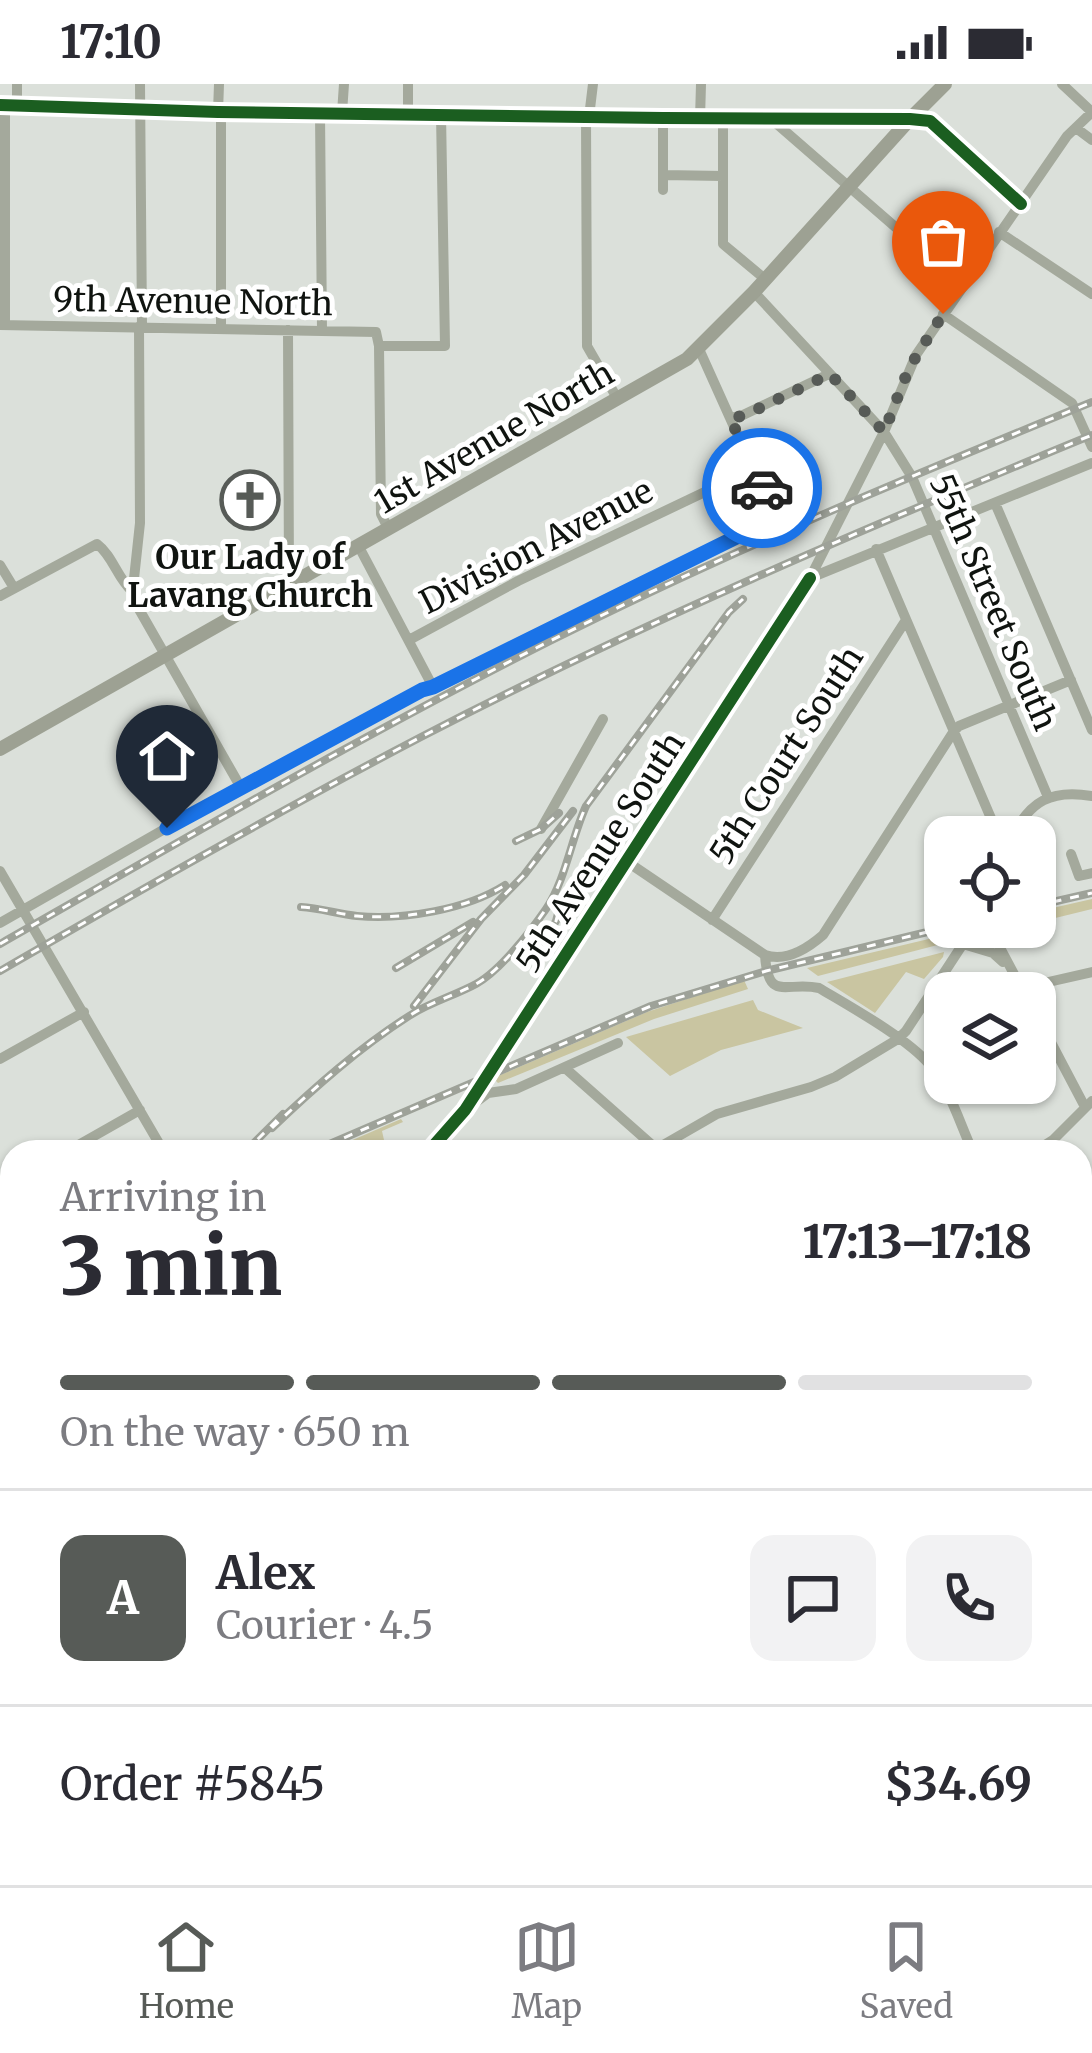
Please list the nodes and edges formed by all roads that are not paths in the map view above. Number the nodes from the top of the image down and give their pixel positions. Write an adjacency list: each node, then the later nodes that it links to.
1 (17, 84): 10 (street)
2 (140, 84): 11 (street)
3 (219, 84): 12 (street)
4 (344, 84): 15 (street)
5 (408, 84): 16 (street)
6 (593, 84): 18 (street)
7 (701, 84): 22 (street)
8 (945, 84): 23 (main road, 1st Avenue North)
9 (1062, 84): 13 (street)
10 (7, 105): 11 (street); 31 (street)
11 (140, 110): 12 (street); 39 (street)
12 (219, 112): 14 (street); 40 (street)
13 (1092, 112): 24 (street, 5th Avenue South)
14 (320, 113): 15 (street); 42 (street)
15 (342, 113): 16 (street)
16 (408, 114): 17 (street)
17 (441, 114): 18 (street); 43 (street, 9th Avenue North)
18 (587, 117): 21 (street); 46 (street)
19 (723, 117): 20 (street); 22 (street); 27 (street)
20 (770, 117): 23 (street); 28 (street)
21 (663, 118): 22 (street); 26 (street)
22 (700, 119)
23 (910, 119): 28 (main road, 1st Avenue North); 30 (street)
24 (1076, 128): 25 (street); 30 (street, 5th Avenue South)
25 (1092, 140)
26 (663, 175): 27 (street); 29 (street)
27 (723, 176): 33 (street)
28 (848, 186): 33 (main road, 1st Avenue North); 34 (street)
29 (663, 190)
30 (1021, 204): 32 (street, 5th Avenue South)
31 (3, 214): 38 (street)
32 (999, 232): 34 (street, 5th Avenue South); 36 (street)
33 (765, 279): 35 (main road, 1st Avenue North)
34 (962, 285): 37 (street, 5th Avenue South)
35 (754, 292): 44 (main road, 1st Avenue North); 45 (street, 55th Street South)
36 (1092, 294)
37 (943, 314): 48 (street, 5th Avenue South); 49 (street)
38 (3, 325): 39 (street, 9th Avenue North)
39 (141, 327): 40 (street, 9th Avenue North); 63 (street)
40 (221, 328): 41 (street, 9th Avenue North)
41 (288, 330): 42 (street, 9th Avenue North); 61 (street)
42 (322, 330): 43 (street, 9th Avenue North)
43 (379, 346): 55 (street)
44 (699, 349): 46 (main road, 1st Avenue North); 47 (street)
45 (830, 374): 47 (street); 48 (street, 55th Street South)
46 (617, 398): 55 (main road, 1st Avenue North)
47 (730, 418): 51 (street)
48 (884, 432): 56 (street, 55th Street South); 60 (street, 5th Avenue South)
49 (1090, 442)
50 (1092, 463): 52 (street)
51 (753, 469): 54 (street); 66 (street, Division Avenue)
52 (995, 503): 56 (street); 68 (street)
53 (801, 506): 54 (street)
54 (775, 518): 69 (street)
55 (388, 528): 57 (main road, 1st Avenue North)
56 (934, 528): 58 (street); 70 (street, 55th Street South)
57 (358, 545): 61 (main road, 1st Avenue North); 66 (street)
58 (876, 549): 60 (street); 65 (street)
59 (0, 565): 62 (street)
60 (810, 578): 82 (street, 5th Avenue South)
61 (289, 584): 67 (main road, 1st Avenue North)
62 (14, 588): 63 (street); 64 (street)
63 (132, 591): 67 (street)
64 (0, 596)
65 (906, 620): 73 (street); 86 (street, 5th Court South)
66 (409, 640): 69 (street)
67 (166, 653): 74 (main road, 1st Avenue North); 75 (street)
68 (1071, 680): 70 (street); 72 (street)
69 (433, 687): 75 (street)
70 (1009, 706): 73 (street); 77 (street, 55th Street South)
71 (603, 719): 80 (street)
72 (1092, 730)
73 (954, 731): 78 (street); 91 (street)
74 (0, 748)
75 (240, 786): 85 (street)
76 (1092, 796): 77 (street)
77 (1048, 797): 79 (street)
78 (990, 816)
79 (1023, 816)
80 (541, 829)
81 (1071, 854): 84 (street)
82 (626, 861): 86 (street); 104 (street, 5th Avenue South)
83 (0, 872): 85 (street)
84 (1092, 873)
85 (22, 911): 87 (street); 96 (street)
86 (712, 920): 91 (street)
87 (0, 923)
88 (960, 948): 97 (street)
89 (976, 948): 92 (street)
90 (1000, 948): 92 (street)
91 (765, 955): 97 (street)
92 (1011, 968): 93 (street)
93 (1013, 972)
94 (1092, 972): 95 (street)
95 (1056, 982)
96 (84, 1012): 100 (street); 103 (street)
97 (898, 1039): 109 (street); 110 (street)
98 (618, 1043): 101 (street)
99 (1056, 1048): 102 (street)
100 (0, 1059)
101 (565, 1068): 104 (street); 108 (street)
102 (1089, 1104): 111 (street)
103 (140, 1110): 105 (street); 106 (street)
104 (465, 1110): 107 (street, 5th Avenue South)
105 (87, 1140)
106 (157, 1140)
107 (439, 1140)
108 (644, 1140)
109 (674, 1140)
110 (968, 1140)
111 (1053, 1140)

